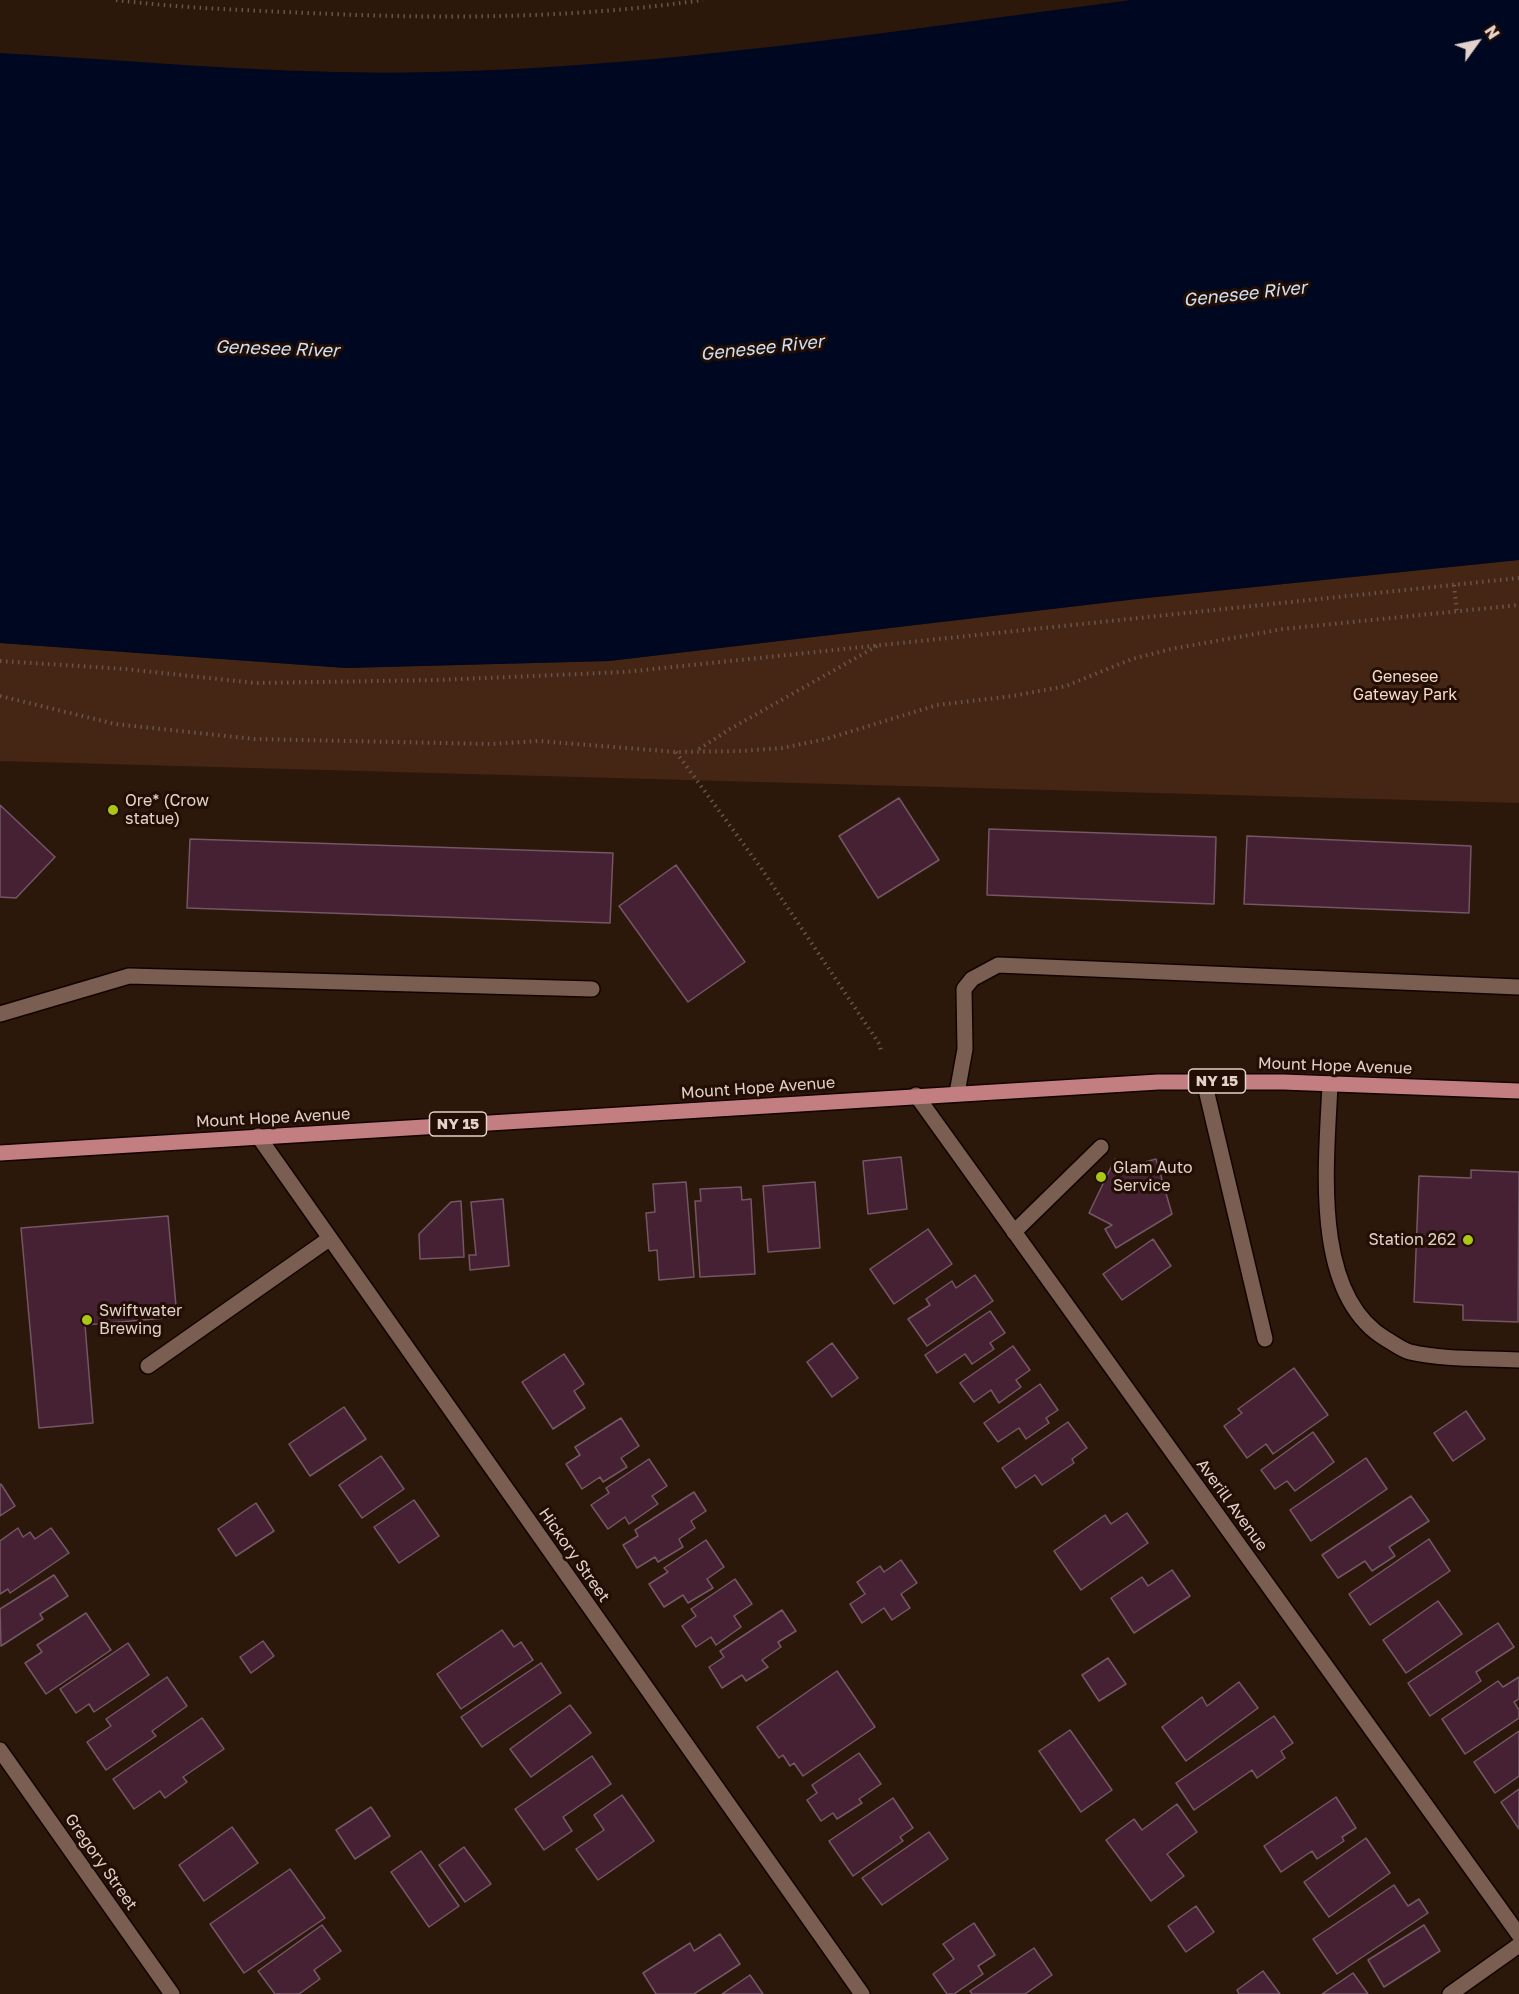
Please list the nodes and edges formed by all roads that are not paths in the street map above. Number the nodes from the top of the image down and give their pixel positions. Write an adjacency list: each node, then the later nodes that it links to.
1 (1519, 987): 7 (street)
2 (592, 989): 3 (street)
3 (0, 1014)
4 (1204, 1081): 5 (main road, Mount Hope Avenue / NY 15); 7 (main road, Mount Hope Avenue / NY 15); 14 (street)
5 (1330, 1083): 6 (main road, Mount Hope Avenue / NY 15); 15 (street)
6 (1519, 1091)
7 (957, 1093): 8 (main road, Mount Hope Avenue / NY 15)
8 (916, 1095): 9 (main road, Mount Hope Avenue / NY 15); 12 (street, Averill Avenue)
9 (258, 1136): 11 (main road, Mount Hope Avenue / NY 15); 13 (street, Hickory Street)
10 (1101, 1147): 12 (street)
11 (0, 1153)
12 (1014, 1232): 18 (street, Averill Avenue)
13 (329, 1239): 16 (street); 21 (street, Hickory Street)
14 (1264, 1340)
15 (1519, 1360)
16 (148, 1366)
17 (0, 1750): 20 (street, Gregory Street)
18 (1519, 1935)
19 (1519, 1945): 22 (street)
20 (170, 1993)
21 (862, 1994)
22 (1450, 1994)

